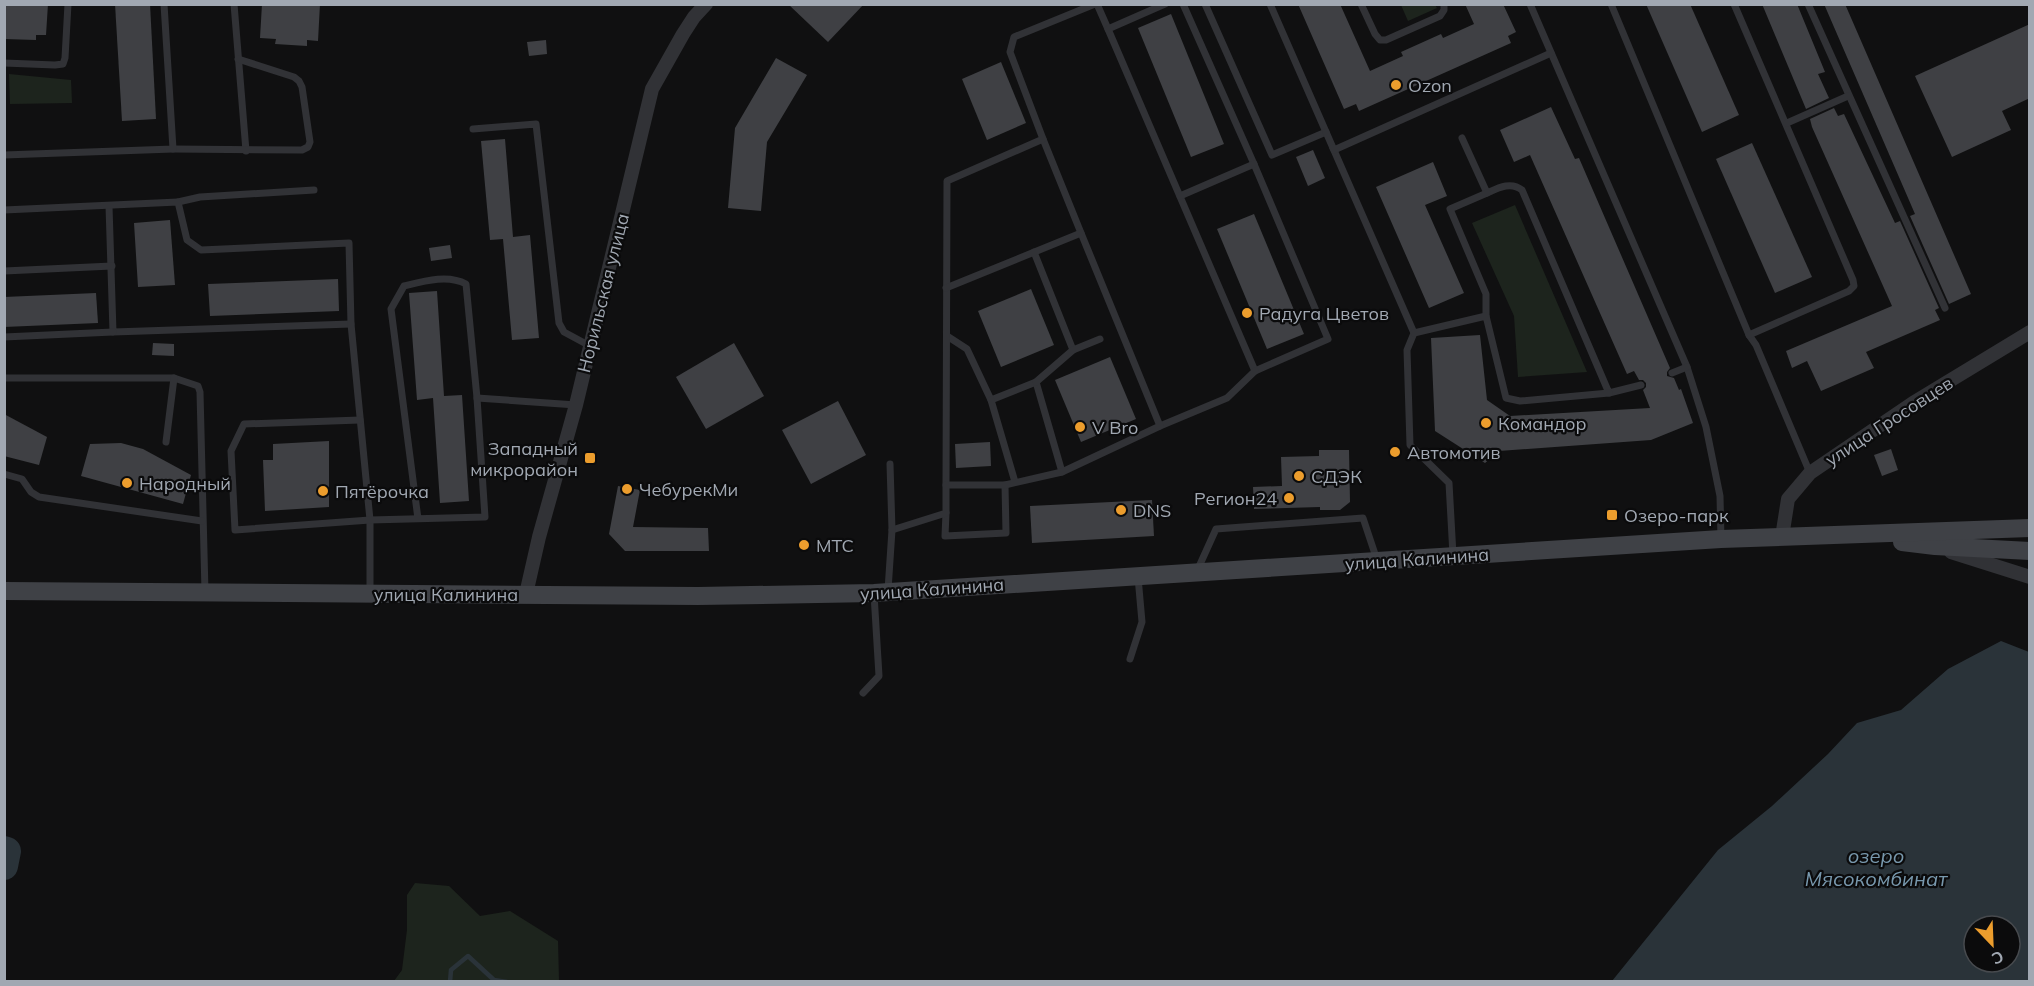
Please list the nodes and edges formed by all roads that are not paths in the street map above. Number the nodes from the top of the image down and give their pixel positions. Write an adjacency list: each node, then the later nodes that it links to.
1 (68, 4): 19 (lane)
2 (164, 4): 26 (lane)
3 (234, 4): 18 (lane)
4 (706, 4): 52 (street, Норильская улица)
5 (1096, 4): 16 (lane); 25 (lane)
6 (1165, 4): 16 (lane)
7 (1183, 4): 30 (lane)
8 (1205, 4): 23 (lane)
9 (1270, 4): 23 (lane)
10 (1361, 4): 11 (lane)
11 (1444, 4)
12 (1530, 4): 17 (lane)
13 (1611, 4): 48 (lane)
14 (1734, 4): 21 (lane)
15 (1808, 4): 20 (lane)
16 (1108, 29): 33 (lane)
17 (1551, 53): 27 (lane); 54 (lane)
18 (238, 59): 28 (lane); 28 (lane)
19 (4, 63)
20 (1848, 96): 21 (lane); 42 (lane)
21 (1787, 123): 48 (lane)
22 (473, 129): 52 (lane)
23 (1326, 132): 27 (lane)
24 (1462, 138): 32 (lane)
25 (1043, 139): 37 (lane); 41 (lane)
26 (173, 149): 28 (lane); 29 (lane)
27 (1334, 150): 47 (lane)
28 (246, 151)
29 (4, 155)
30 (1254, 164): 33 (lane); 55 (lane)
31 (314, 190): 34 (lane)
32 (1487, 193): 43 (lane); 61 (lane)
33 (1180, 196): 55 (lane)
34 (178, 202): 35 (lane); 44 (lane)
35 (109, 206): 36 (lane); 39 (lane)
36 (4, 210)
37 (1081, 232): 38 (lane); 66 (lane)
38 (1034, 252): 41 (lane); 53 (lane)
39 (112, 267): 40 (lane); 45 (lane)
40 (4, 271)
41 (946, 288): 49 (lane)
42 (1945, 308)
43 (1486, 316): 47 (lane); 61 (lane)
44 (351, 324): 45 (lane); 65 (lane)
45 (113, 332): 50 (lane)
46 (2030, 332): 70 (street, улица Гросовцев)
47 (1414, 333): 86 (lane)
48 (1749, 334): 70 (lane)
49 (947, 336): 63 (lane); 73 (lane)
50 (4, 337)
51 (1100, 339): 53 (lane)
52 (590, 346): 64 (street, Норильская улица)
53 (1074, 350): 59 (lane)
54 (1687, 367): 56 (lane); 83 (lane)
55 (1255, 371): 66 (lane)
56 (1672, 373)
57 (4, 378): 58 (lane)
58 (174, 378): 67 (lane); 78 (lane)
59 (1036, 382): 63 (lane); 69 (lane)
60 (1641, 385): 61 (lane)
61 (1610, 393)
62 (477, 398): 64 (lane); 76 (lane); 76 (lane)
63 (991, 400): 72 (lane)
64 (576, 405): 95 (street, Норильская улица)
65 (360, 420): 77 (lane); 77 (lane)
66 (1160, 426): 69 (lane)
67 (165, 442)
68 (890, 464): 80 (lane)
69 (1062, 472): 72 (lane)
70 (1810, 473): 82 (street, улица Гросовцев)
71 (4, 474): 78 (lane)
72 (1015, 482): 74 (lane)
73 (945, 485): 74 (lane); 75 (lane)
74 (1005, 485): 75 (lane)
75 (946, 513): 80 (lane)
76 (418, 519): 77 (lane)
77 (370, 520): 94 (lane)
78 (202, 521): 92 (lane)
79 (2030, 528): 81 (main road)
80 (892, 530): 93 (lane)
81 (1858, 535): 82 (main road, улица Калинина); 84 (main road)
82 (1782, 537): 83 (main road, улица Калинина)
83 (1720, 539): 86 (main road, улица Калинина)
84 (1935, 546): 85 (main road); 90 (street)
85 (2030, 551)
86 (1454, 558): 87 (main road, улица Калинина)
87 (1377, 562): 88 (main road, улица Калинина); 88 (lane)
88 (1196, 572): 89 (main road, улица Калинина)
89 (1138, 576): 93 (main road, улица Калинина); 96 (lane)
90 (2030, 577)
91 (4, 591): 92 (main road, улица Калинина)
92 (205, 592): 94 (main road, улица Калинина)
93 (881, 593): 95 (main road, улица Калинина); 97 (lane)
94 (370, 594): 95 (main road, улица Калинина)
95 (526, 594)
96 (1130, 659)
97 (862, 693)

